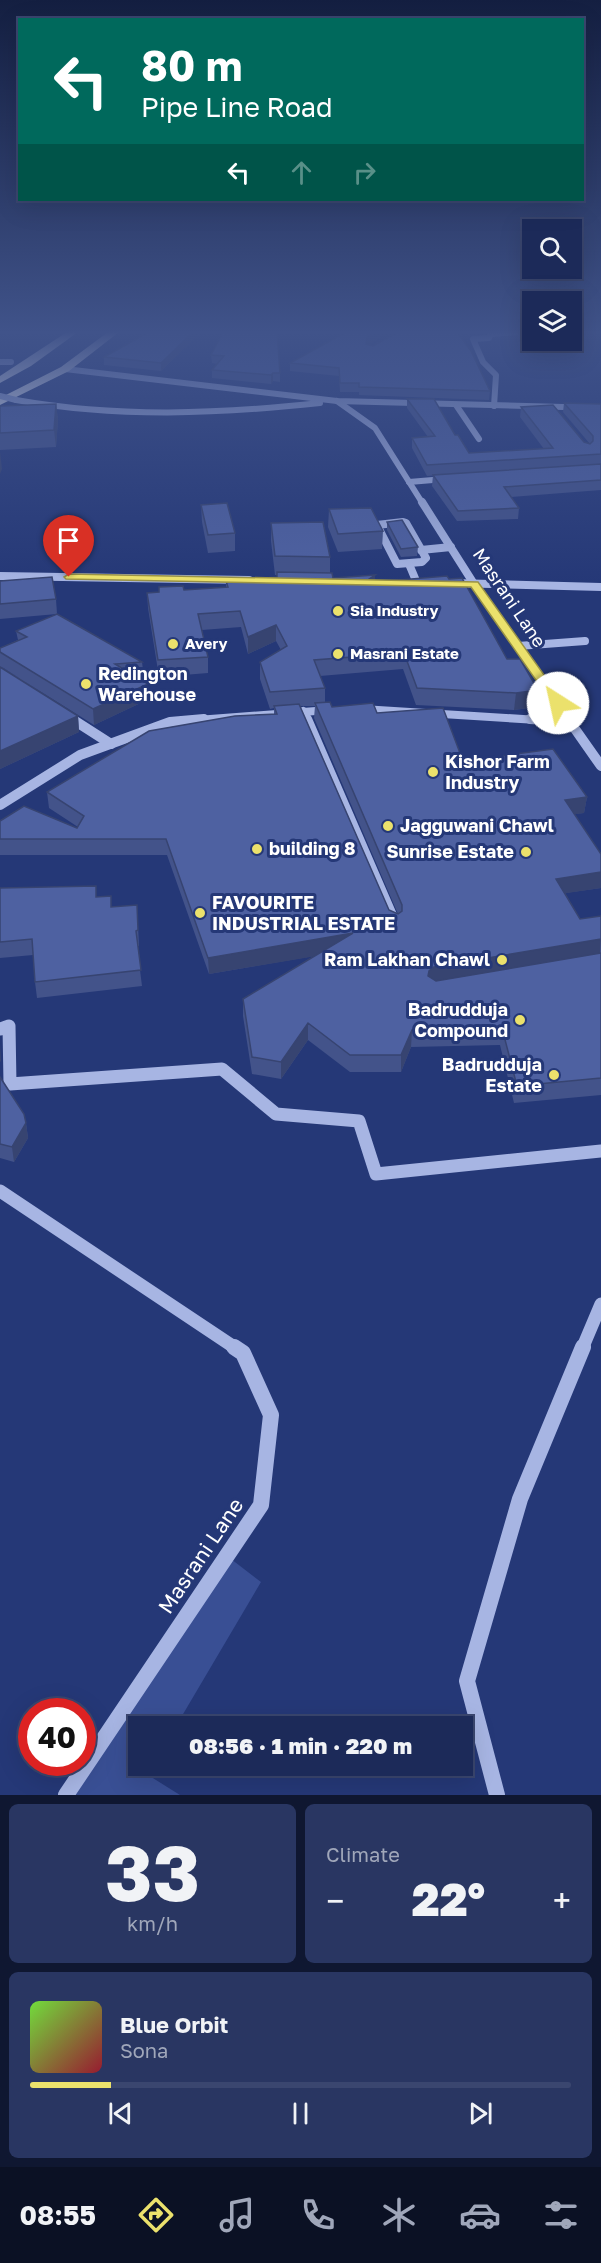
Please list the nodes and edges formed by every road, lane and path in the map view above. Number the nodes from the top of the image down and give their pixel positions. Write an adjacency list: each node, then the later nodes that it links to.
1 (358, 416): 5 (street, Masrani Lane)
2 (463, 416): 3 (street)
3 (479, 439)
4 (454, 479): 5 (street)
5 (409, 482): 6 (street, Masrani Lane)
6 (451, 547): 7 (street); 15 (street, Masrani Lane)
7 (421, 550): 8 (street); 8 (street)
8 (409, 564): 12 (street)
9 (0, 576): 10 (street)
10 (262, 580)
11 (405, 583): 12 (street)
12 (417, 583): 13 (street)
13 (428, 583)
14 (440, 583): 15 (street)
15 (474, 584): 16 (street); 18 (street, Masrani Lane)
16 (601, 587)
17 (585, 640): 18 (street)
18 (518, 646): 23 (street, Masrani Lane)
19 (349, 709): 23 (street)
20 (337, 710): 21 (street)
21 (303, 711): 24 (street); 27 (street)
22 (63, 714): 24 (street)
23 (572, 722): 25 (street, Masrani Lane)
24 (111, 744): 26 (street)
25 (601, 766)
26 (0, 805)
27 (395, 924)
28 (0, 1029): 29 (street)
29 (601, 1151)
30 (0, 1191): 32 (street, Masrani Lane)
31 (601, 1305): 33 (street)
32 (66, 1795)
33 (496, 1795)

